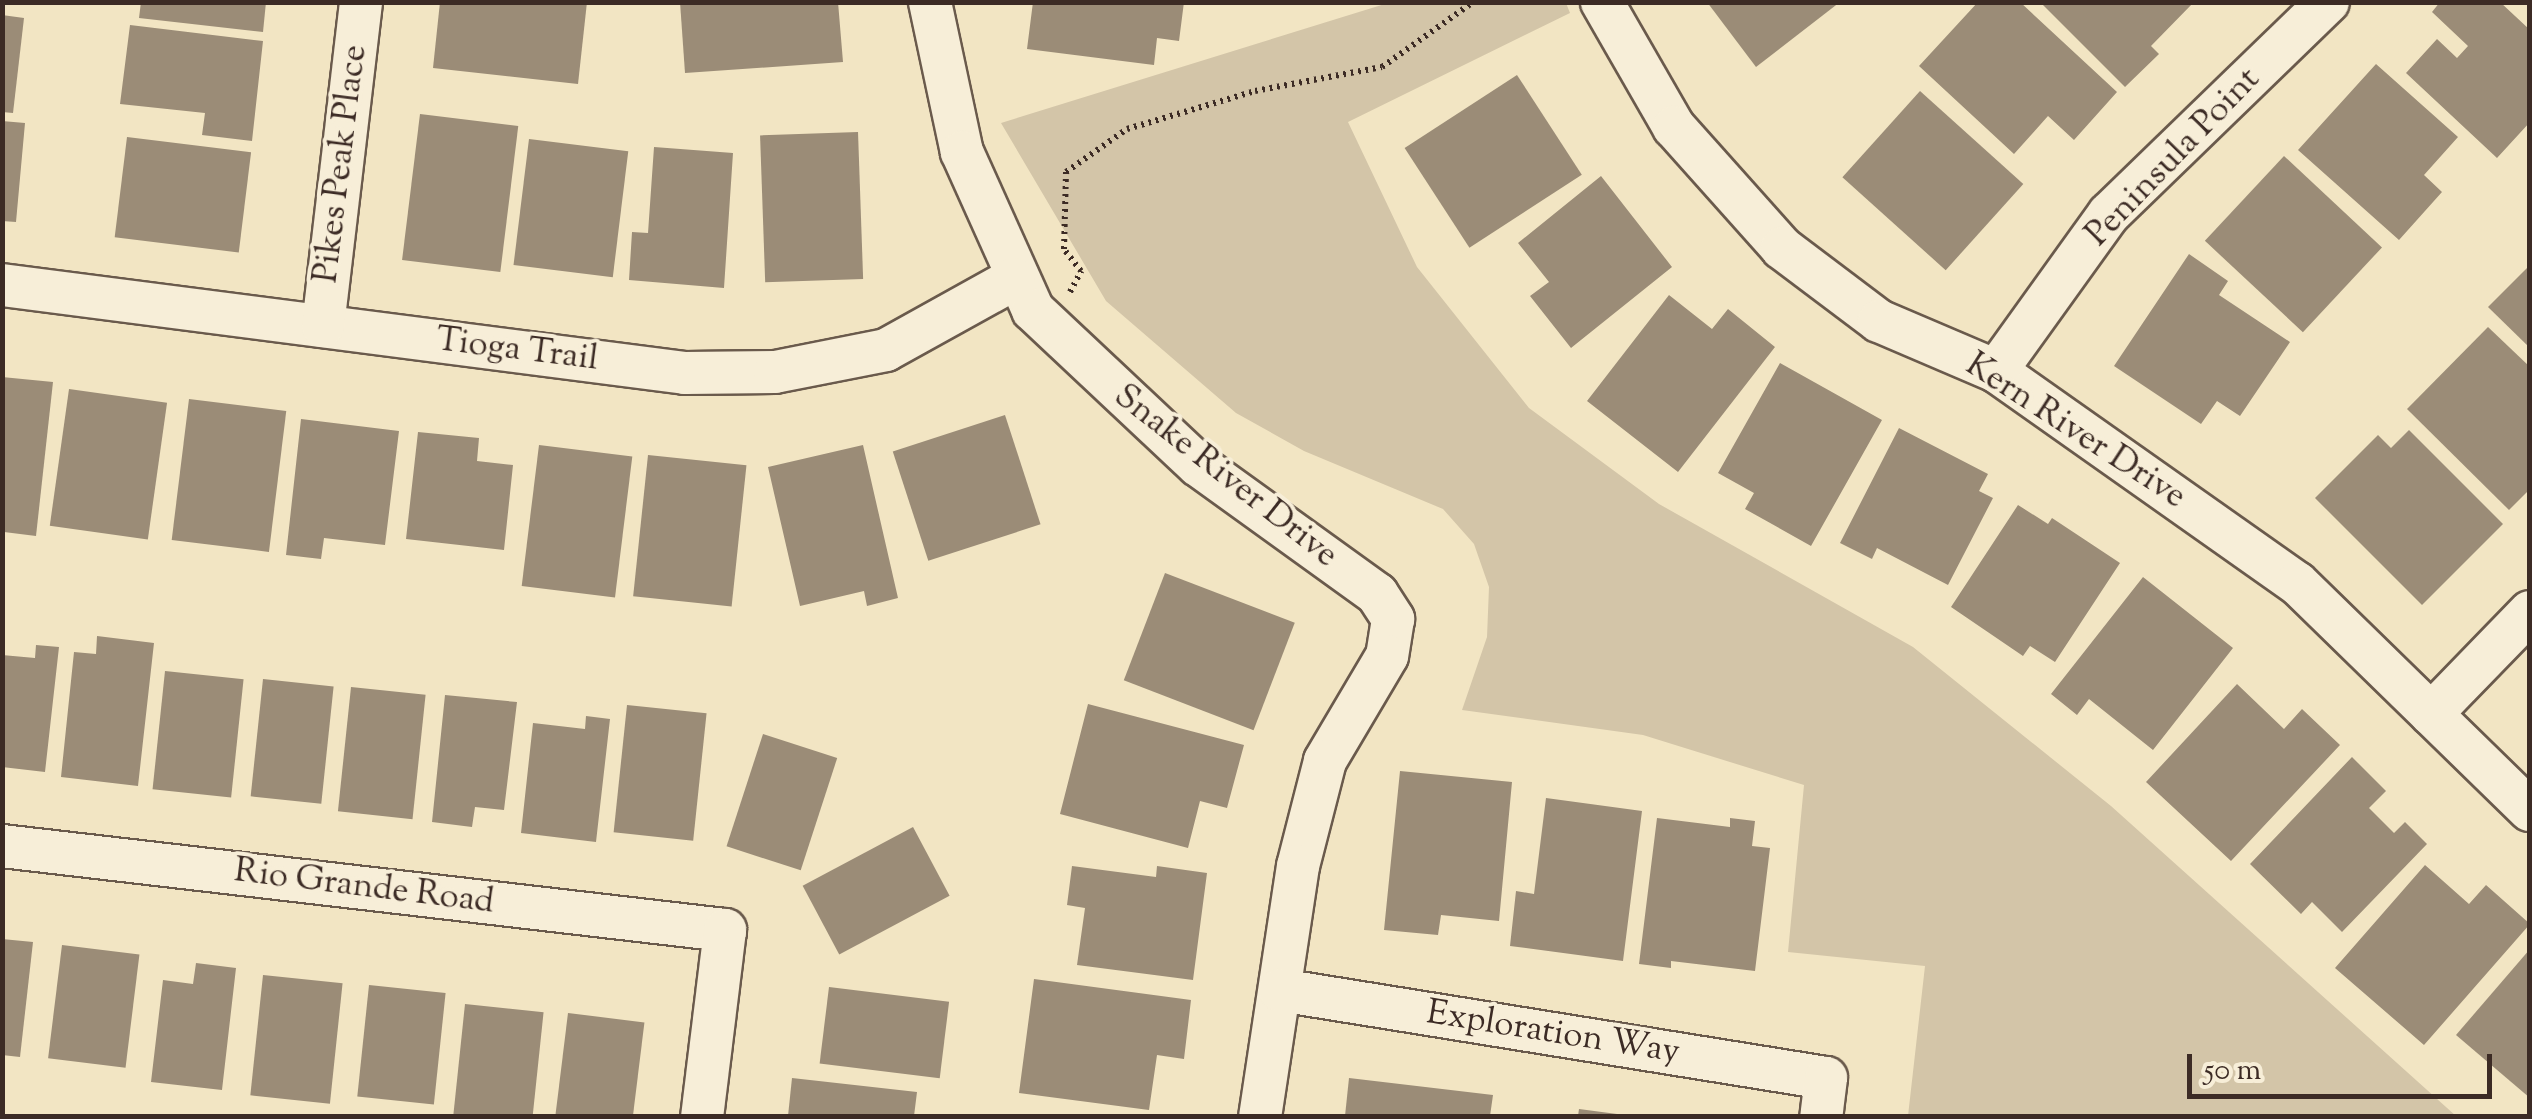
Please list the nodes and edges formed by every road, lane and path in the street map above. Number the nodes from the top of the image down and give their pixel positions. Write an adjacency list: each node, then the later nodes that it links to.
1 (361, 2): 8 (street, Pikes Peak Place)
2 (930, 2): 7 (street, Snake River Drive)
3 (1472, 2): 7 (path)
4 (1602, 2): 9 (street, Kern River Drive)
5 (2328, 2): 9 (street, Peninsula Point)
6 (2, 285): 8 (street, Tioga Trail)
7 (1023, 295): 8 (street, Tioga Trail); 14 (street, Snake River Drive)
8 (324, 326)
9 (1996, 371): 11 (street, Kern River Drive)
10 (2530, 612): 11 (street)
11 (2431, 714): 12 (street, Kern River Drive)
12 (2530, 810)
13 (2, 846): 16 (street, Rio Grande Road)
14 (1280, 990): 15 (street, Exploration Way); 17 (street)
15 (1824, 1097)
16 (702, 1116)
17 (1260, 1116)

